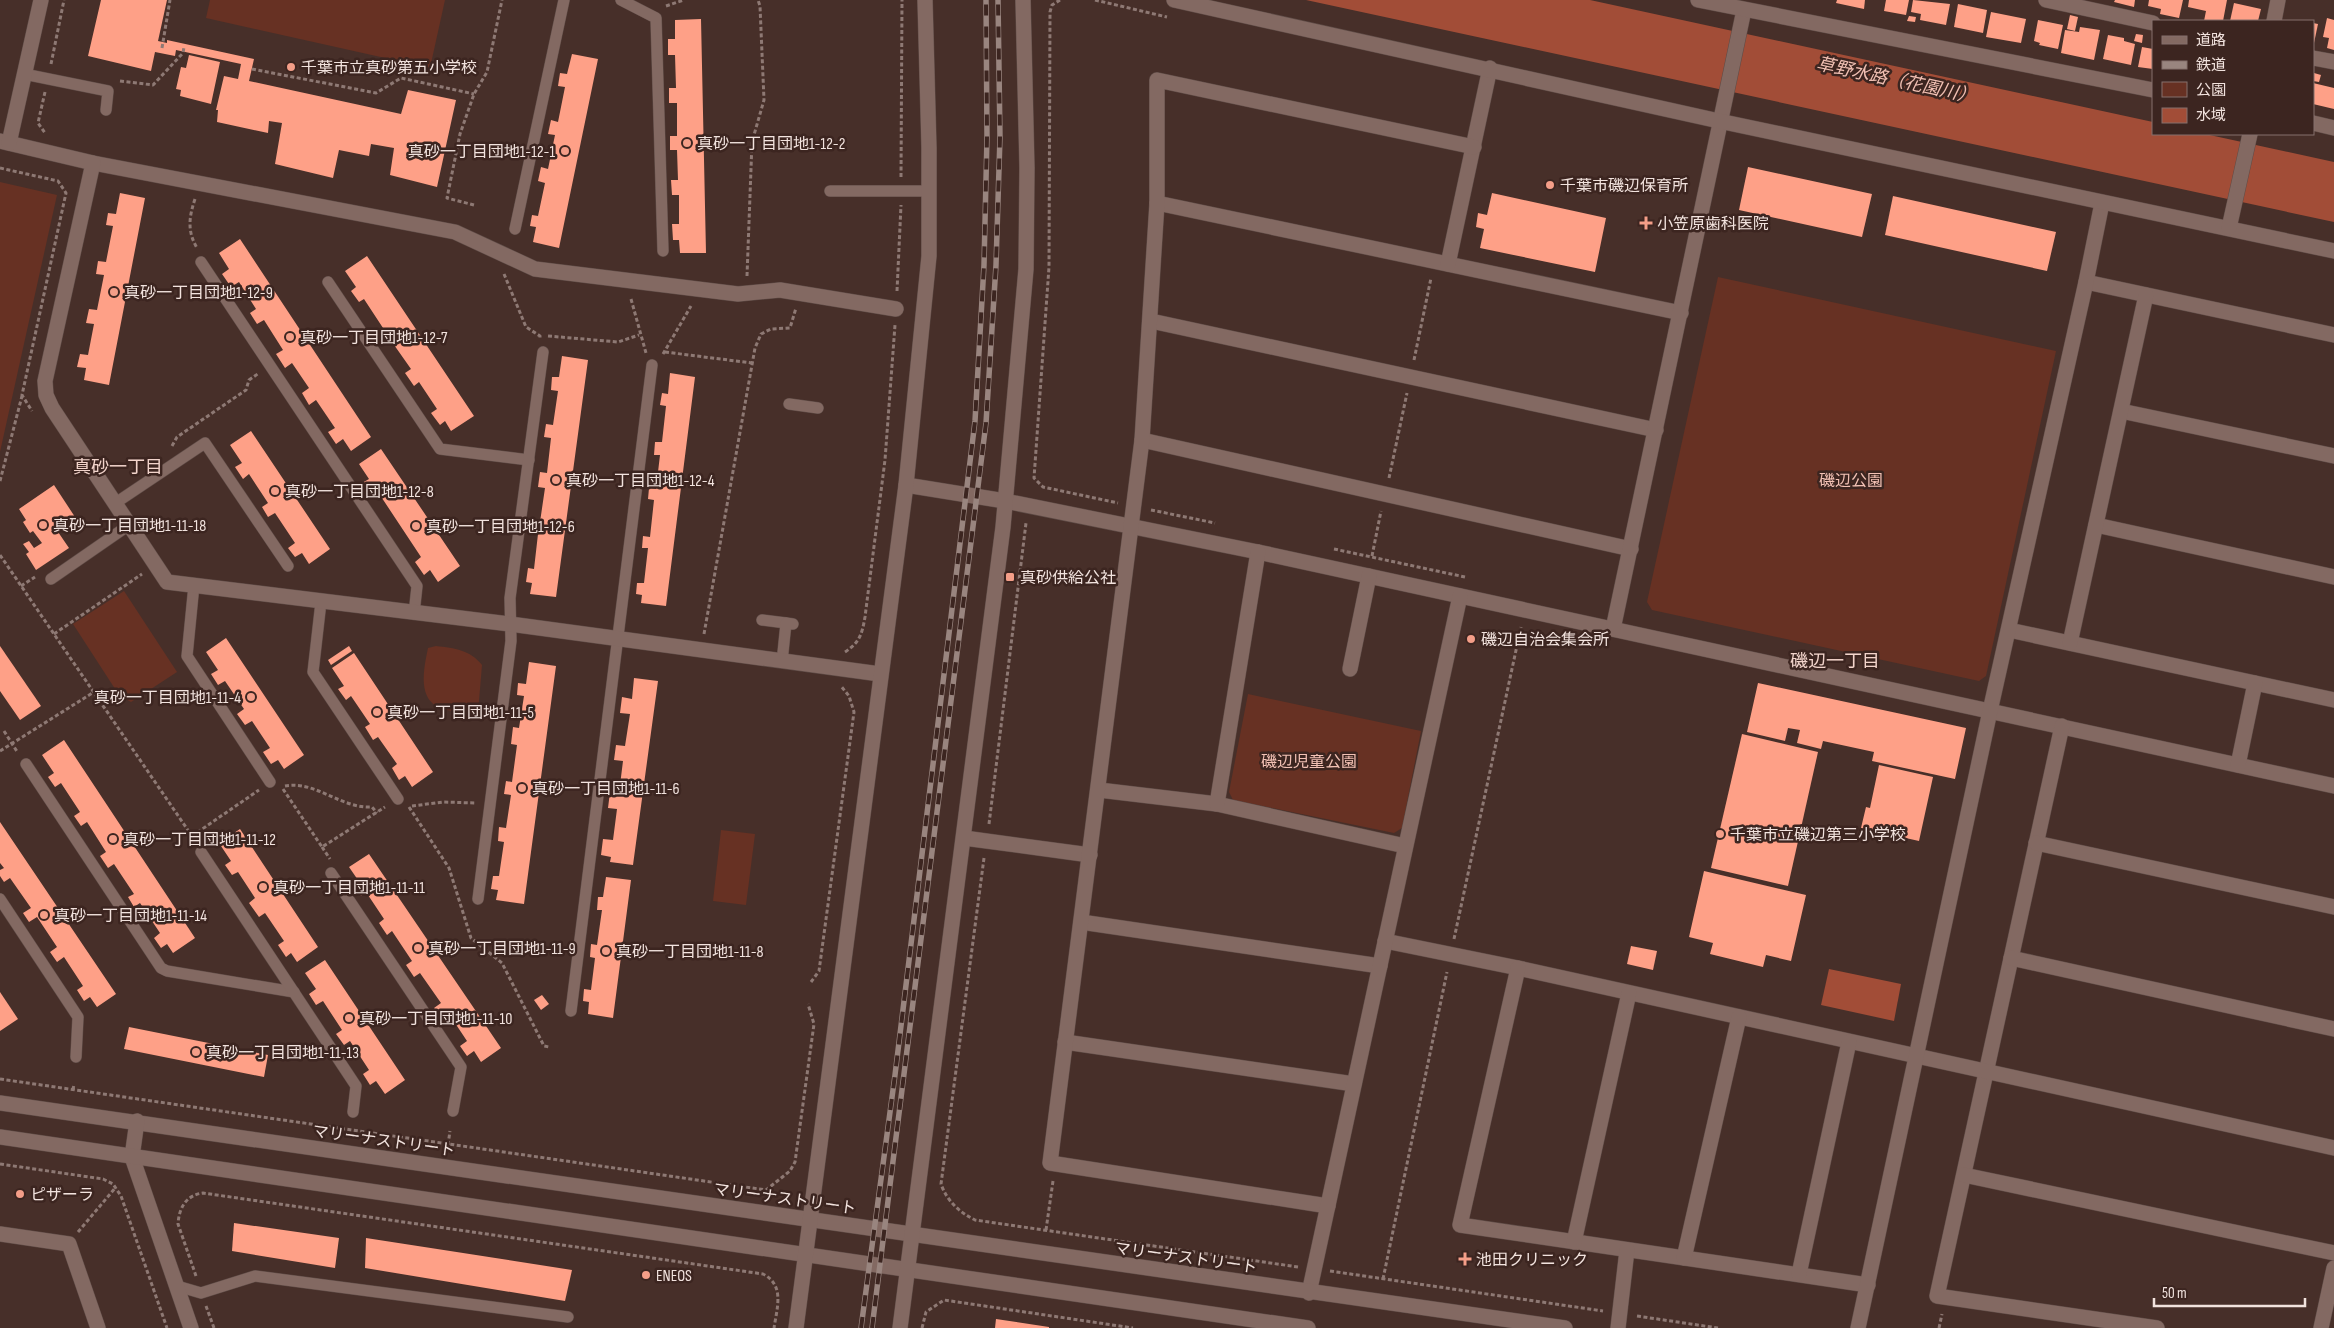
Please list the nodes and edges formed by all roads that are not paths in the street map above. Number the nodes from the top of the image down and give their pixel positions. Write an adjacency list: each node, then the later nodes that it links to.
1 (41, 0): 16 (street)
2 (564, 0): 31 (lane)
3 (621, 0): 32 (lane)
4 (925, 0): 27 (street)
5 (1023, 0): 53 (street)
6 (1174, 0): 15 (street)
7 (1698, 0): 10 (street)
8 (2046, 0): 12 (street)
9 (2278, 0): 11 (street)
10 (1745, 5): 17 (street); 19 (street)
11 (2274, 20)
12 (2152, 23)
13 (2314, 58): 14 (street)
14 (2334, 62)
15 (1490, 68): 19 (street); 24 (street)
16 (24, 74): 18 (lane); 23 (street)
17 (2152, 90)
18 (106, 110)
19 (1719, 121): 29 (street); 40 (street)
20 (2314, 124): 21 (street)
21 (2334, 128)
22 (2250, 135): 30 (street)
23 (5, 142): 25 (street)
24 (1474, 147): 28 (street); 35 (street)
25 (93, 163): 39 (street); 54 (street)
26 (830, 191): 27 (lane)
27 (929, 191): 52 (street)
28 (1157, 203): 35 (street); 41 (street)
29 (2102, 203): 30 (street); 37 (street)
30 (2229, 228): 33 (street)
31 (515, 229)
32 (663, 251)
33 (2334, 252)
34 (201, 262): 67 (lane)
35 (1442, 263): 40 (street)
36 (328, 282): 51 (lane)
37 (2086, 282): 38 (street); 71 (street)
38 (2146, 295): 42 (street); 47 (street)
39 (896, 308)
40 (1681, 313): 48 (street)
41 (1151, 321): 48 (street); 49 (street)
42 (2334, 336)
43 (543, 352): 51 (lane)
44 (652, 365): 72 (lane)
45 (789, 404): 46 (lane)
46 (818, 408)
47 (2121, 411): 50 (street); 56 (street)
48 (1656, 430): 58 (street)
49 (1142, 440): 57 (street); 58 (street)
50 (2334, 456)
51 (529, 460): 69 (lane)
52 (906, 484): 53 (street); 76 (street)
53 (1005, 501): 57 (street); 88 (street)
54 (114, 504): 55 (street); 60 (lane)
55 (129, 525): 63 (lane); 64 (street)
56 (2096, 525): 62 (street); 73 (street)
57 (1133, 527): 59 (street); 85 (street)
58 (1631, 549): 70 (street)
59 (1258, 552): 61 (street); 87 (street)
60 (288, 566)
61 (1369, 576): 65 (street); 75 (street)
62 (2334, 577)
63 (51, 579)
64 (194, 585): 66 (street); 83 (lane)
65 (1460, 596): 70 (street); 90 (street)
66 (321, 602): 67 (street); 86 (lane)
67 (414, 614): 69 (street)
68 (762, 620): 74 (lane)
69 (510, 624): 72 (street); 95 (lane)
70 (1614, 629): 79 (street)
71 (2009, 630): 73 (street); 79 (street)
72 (617, 640): 74 (street); 104 (lane)
73 (2070, 643): 77 (street)
74 (782, 662): 76 (street)
75 (1350, 669)
76 (880, 674): 122 (street)
77 (2255, 683): 78 (street); 82 (street)
78 (2334, 700)
79 (1990, 711): 80 (street); 110 (street)
80 (2062, 726): 82 (street); 89 (street)
81 (26, 764): 102 (lane)
82 (2238, 765): 84 (street)
83 (270, 782)
84 (2334, 786)
85 (1099, 790): 87 (street); 92 (street)
86 (398, 799)
87 (1217, 804): 90 (street)
88 (964, 838): 92 (street); 124 (street)
89 (2036, 843): 96 (street); 99 (street)
90 (1405, 846): 98 (street)
91 (201, 852): 102 (lane)
92 (1090, 855): 97 (street)
93 (331, 873): 114 (lane)
94 (0, 899): 109 (lane)
95 (478, 899)
96 (2334, 907)
97 (1081, 922): 100 (street); 107 (street)
98 (1385, 941): 100 (street); 101 (street)
99 (2011, 958): 106 (street); 111 (street)
100 (1380, 966): 112 (street)
101 (1518, 968): 103 (street); 125 (street)
102 (294, 992): 115 (lane)
103 (1629, 993): 105 (street); 125 (street)
104 (571, 1011)
105 (1739, 1017): 108 (street); 129 (street)
106 (2334, 1029)
107 (1065, 1042): 112 (street); 121 (street)
108 (1848, 1042): 110 (street); 132 (street)
109 (76, 1057)
110 (1917, 1057): 111 (street); 133 (street)
111 (1987, 1072): 118 (street); 120 (street)
112 (1354, 1084): 121 (street)
113 (0, 1102): 116 (street, マリーナストリート)
114 (453, 1110)
115 (354, 1112)
116 (137, 1121): 119 (street); 122 (street, マリーナストリート)
117 (0, 1137): 119 (street)
118 (2334, 1148)
119 (132, 1157): 128 (street); 134 (street)
120 (1964, 1175): 127 (street); 145 (street)
121 (1328, 1206): 135 (street)
122 (810, 1220): 124 (street, マリーナストリート); 128 (street)
123 (0, 1234): 137 (street)
124 (913, 1234): 131 (street); 135 (street, マリーナストリート)
125 (1574, 1242): 126 (street)
126 (1628, 1250): 129 (street); 143 (street)
127 (2334, 1253)
128 (805, 1256): 131 (street); 139 (street)
129 (1684, 1258): 132 (street)
130 (2334, 1268): 146 (street)
131 (908, 1270): 140 (street); 141 (street)
132 (1799, 1274): 133 (street)
133 (1868, 1285): 144 (street)
134 (177, 1286): 136 (lane); 138 (street)
135 (1309, 1293): 142 (street, マリーナストリート)
136 (568, 1317)
137 (98, 1328)
138 (192, 1328)
139 (796, 1328)
140 (900, 1328)
141 (1308, 1328)
142 (1565, 1328)
143 (1618, 1328)
144 (1858, 1328)
145 (2157, 1328)
146 (2321, 1328)

